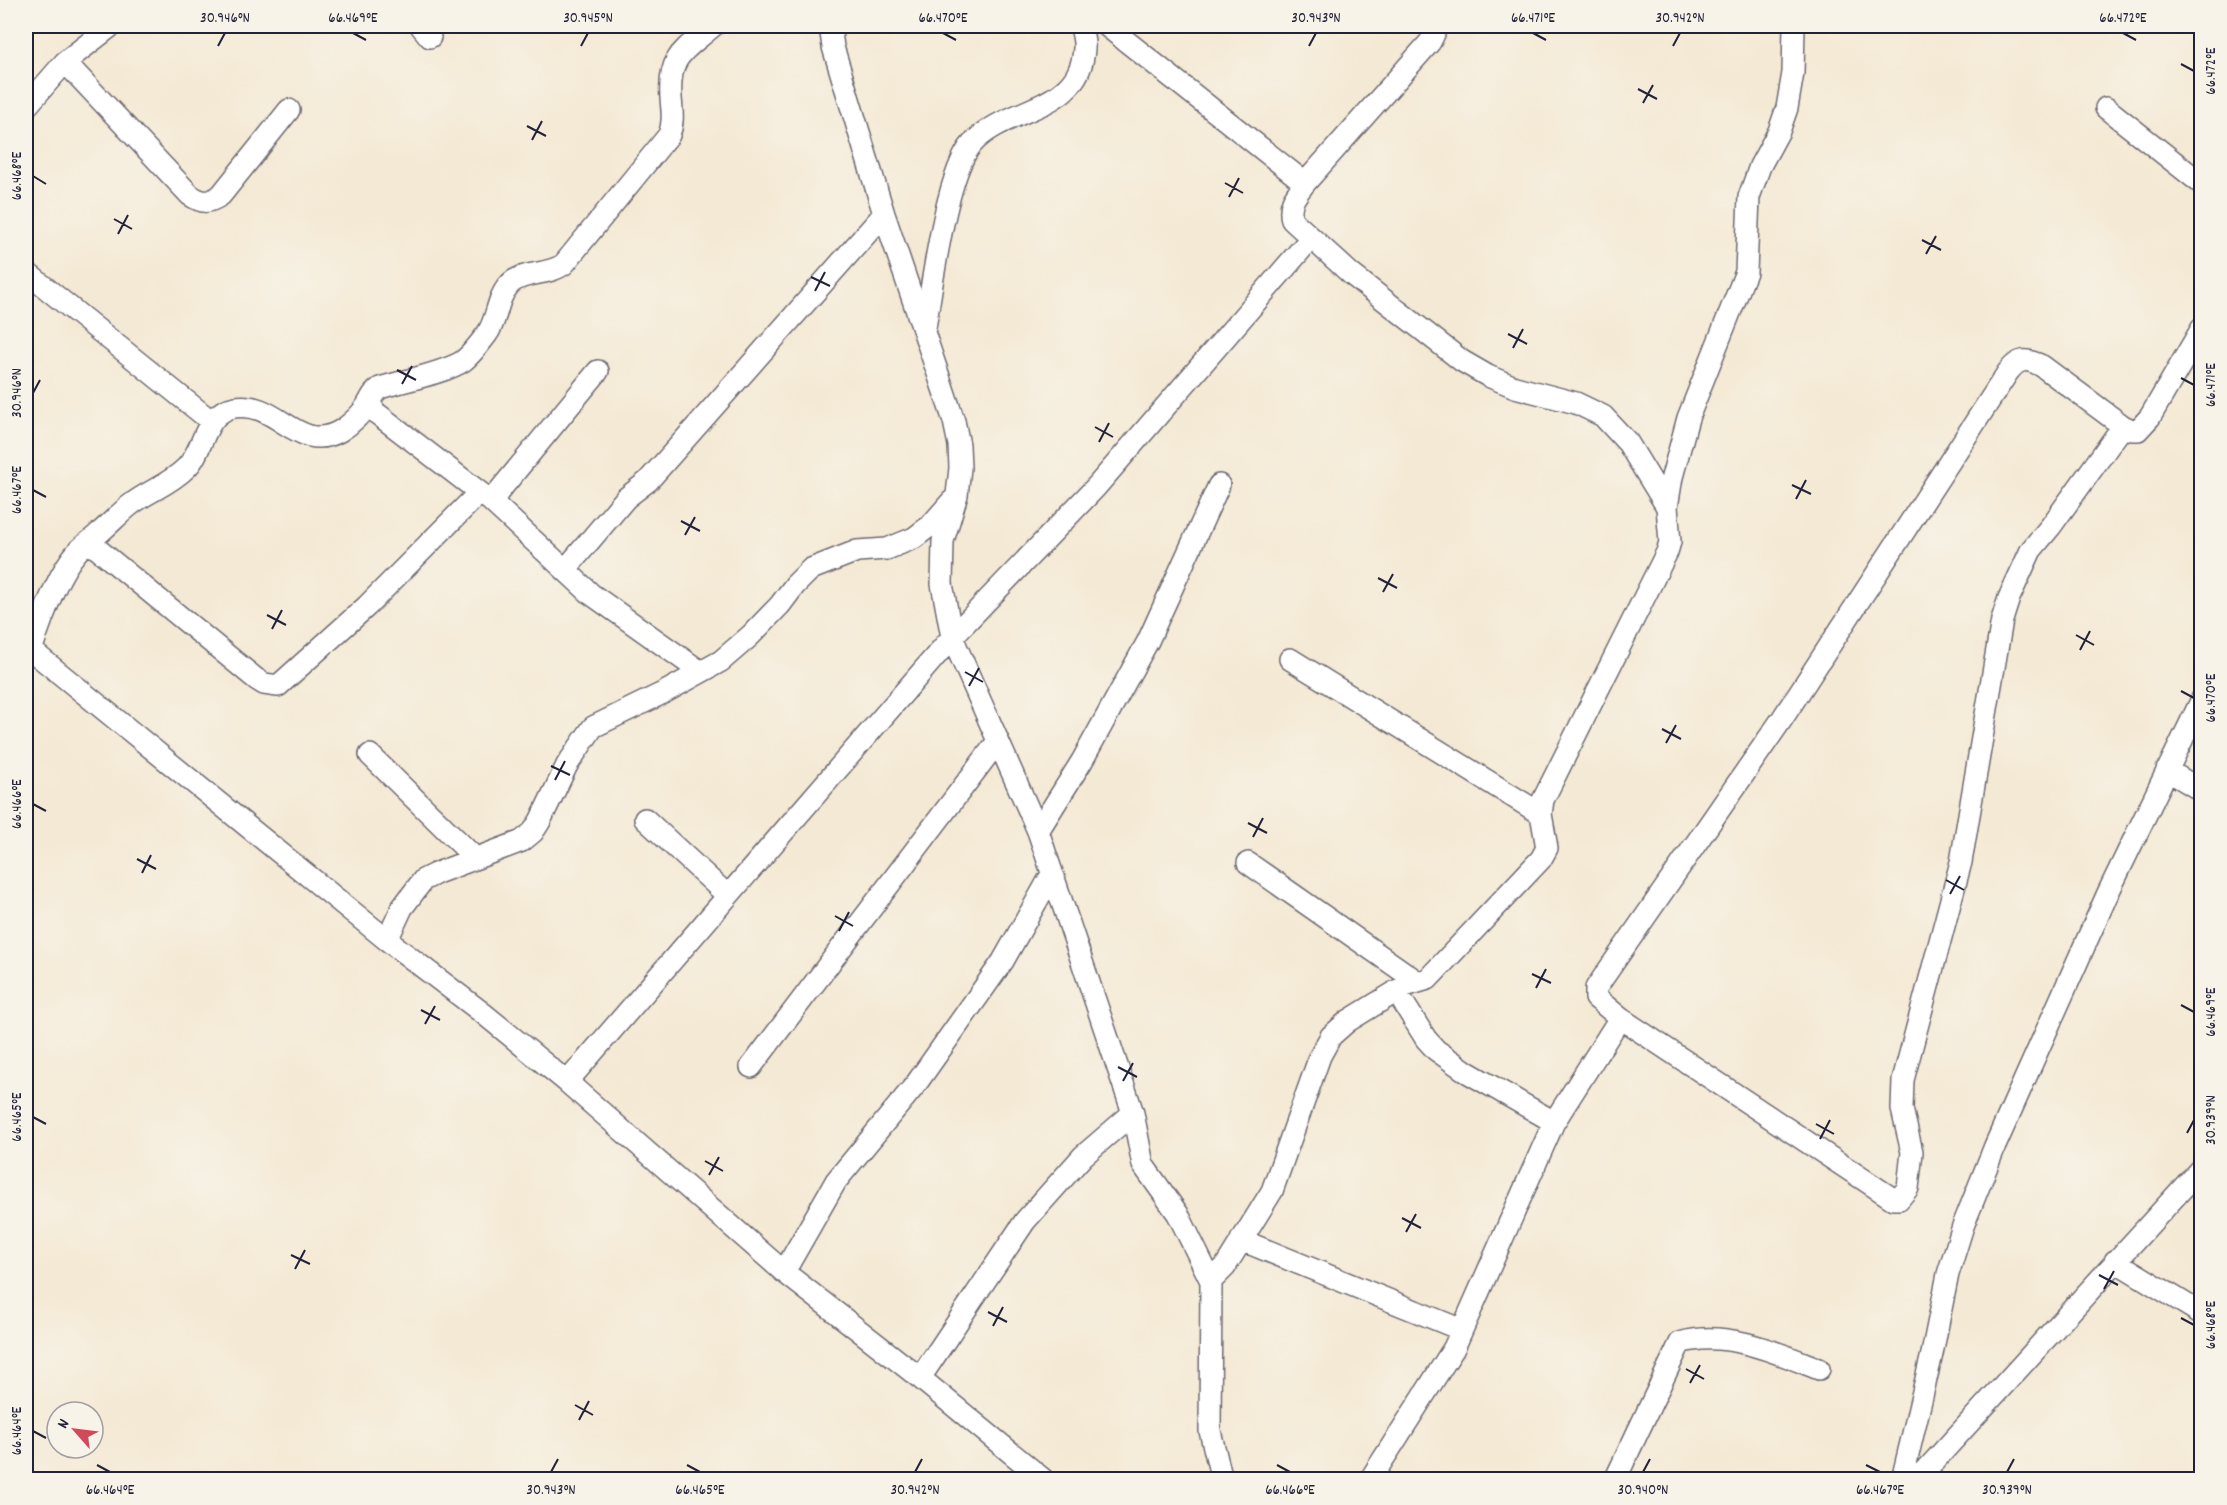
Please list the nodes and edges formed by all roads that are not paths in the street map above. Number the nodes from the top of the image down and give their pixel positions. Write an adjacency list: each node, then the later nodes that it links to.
1 (111, 26): 8 (street)
2 (713, 26): 20 (street)
3 (830, 26): 14 (street)
4 (1081, 26): 18 (street)
5 (1107, 26): 12 (street)
6 (1432, 26): 12 (street)
7 (1794, 26): 26 (street)
8 (65, 62): 9 (street); 11 (street)
9 (26, 107)
10 (2106, 108): 13 (street)
11 (289, 110)
12 (1305, 183): 15 (street)
13 (2202, 184)
14 (884, 214): 18 (street); 28 (street)
15 (1311, 238): 26 (street); 29 (street)
16 (26, 272): 21 (street)
17 (2202, 328): 22 (street)
18 (924, 332): 24 (street)
19 (598, 371): 25 (street)
20 (369, 402): 21 (street); 25 (street)
21 (211, 421): 27 (street)
22 (2123, 426): 48 (street); 48 (street)
23 (1219, 485): 40 (street)
24 (957, 495): 29 (street); 32 (street)
25 (485, 497): 27 (street); 28 (street)
26 (1667, 507): 38 (street)
27 (89, 542): 30 (street)
28 (565, 570): 32 (street)
29 (952, 637): 34 (street); 44 (street)
30 (28, 648): 45 (street)
31 (1290, 659): 38 (street)
32 (701, 672): 41 (street)
33 (2202, 699): 36 (street)
34 (998, 741): 40 (street); 49 (street)
35 (370, 755): 41 (street)
36 (2168, 770): 37 (street); 66 (street)
37 (2202, 791)
38 (1541, 814): 46 (street)
39 (645, 819): 44 (street)
40 (1038, 831): 43 (street)
41 (475, 858): 45 (street)
42 (1248, 863): 46 (street)
43 (1052, 874): 51 (street); 56 (street)
44 (728, 896): 50 (street)
45 (387, 940): 50 (street)
46 (1418, 982): 47 (street)
47 (1396, 991): 52 (street); 54 (street)
48 (1620, 1018): 52 (street)
49 (751, 1067)
50 (567, 1082): 56 (street)
51 (1133, 1113): 57 (street); 61 (street)
52 (1554, 1122): 59 (street)
53 (2202, 1167): 55 (street)
54 (1241, 1240): 57 (street); 59 (street)
55 (2115, 1261): 58 (street); 67 (street)
56 (784, 1272): 61 (street)
57 (1211, 1281): 63 (street)
58 (2202, 1314)
59 (1462, 1330): 64 (street)
60 (1819, 1369): 65 (street)
61 (920, 1378): 62 (street)
62 (1044, 1479)
63 (1222, 1479)
64 (1370, 1479)
65 (1615, 1479)
66 (1902, 1479)
67 (1917, 1479)

